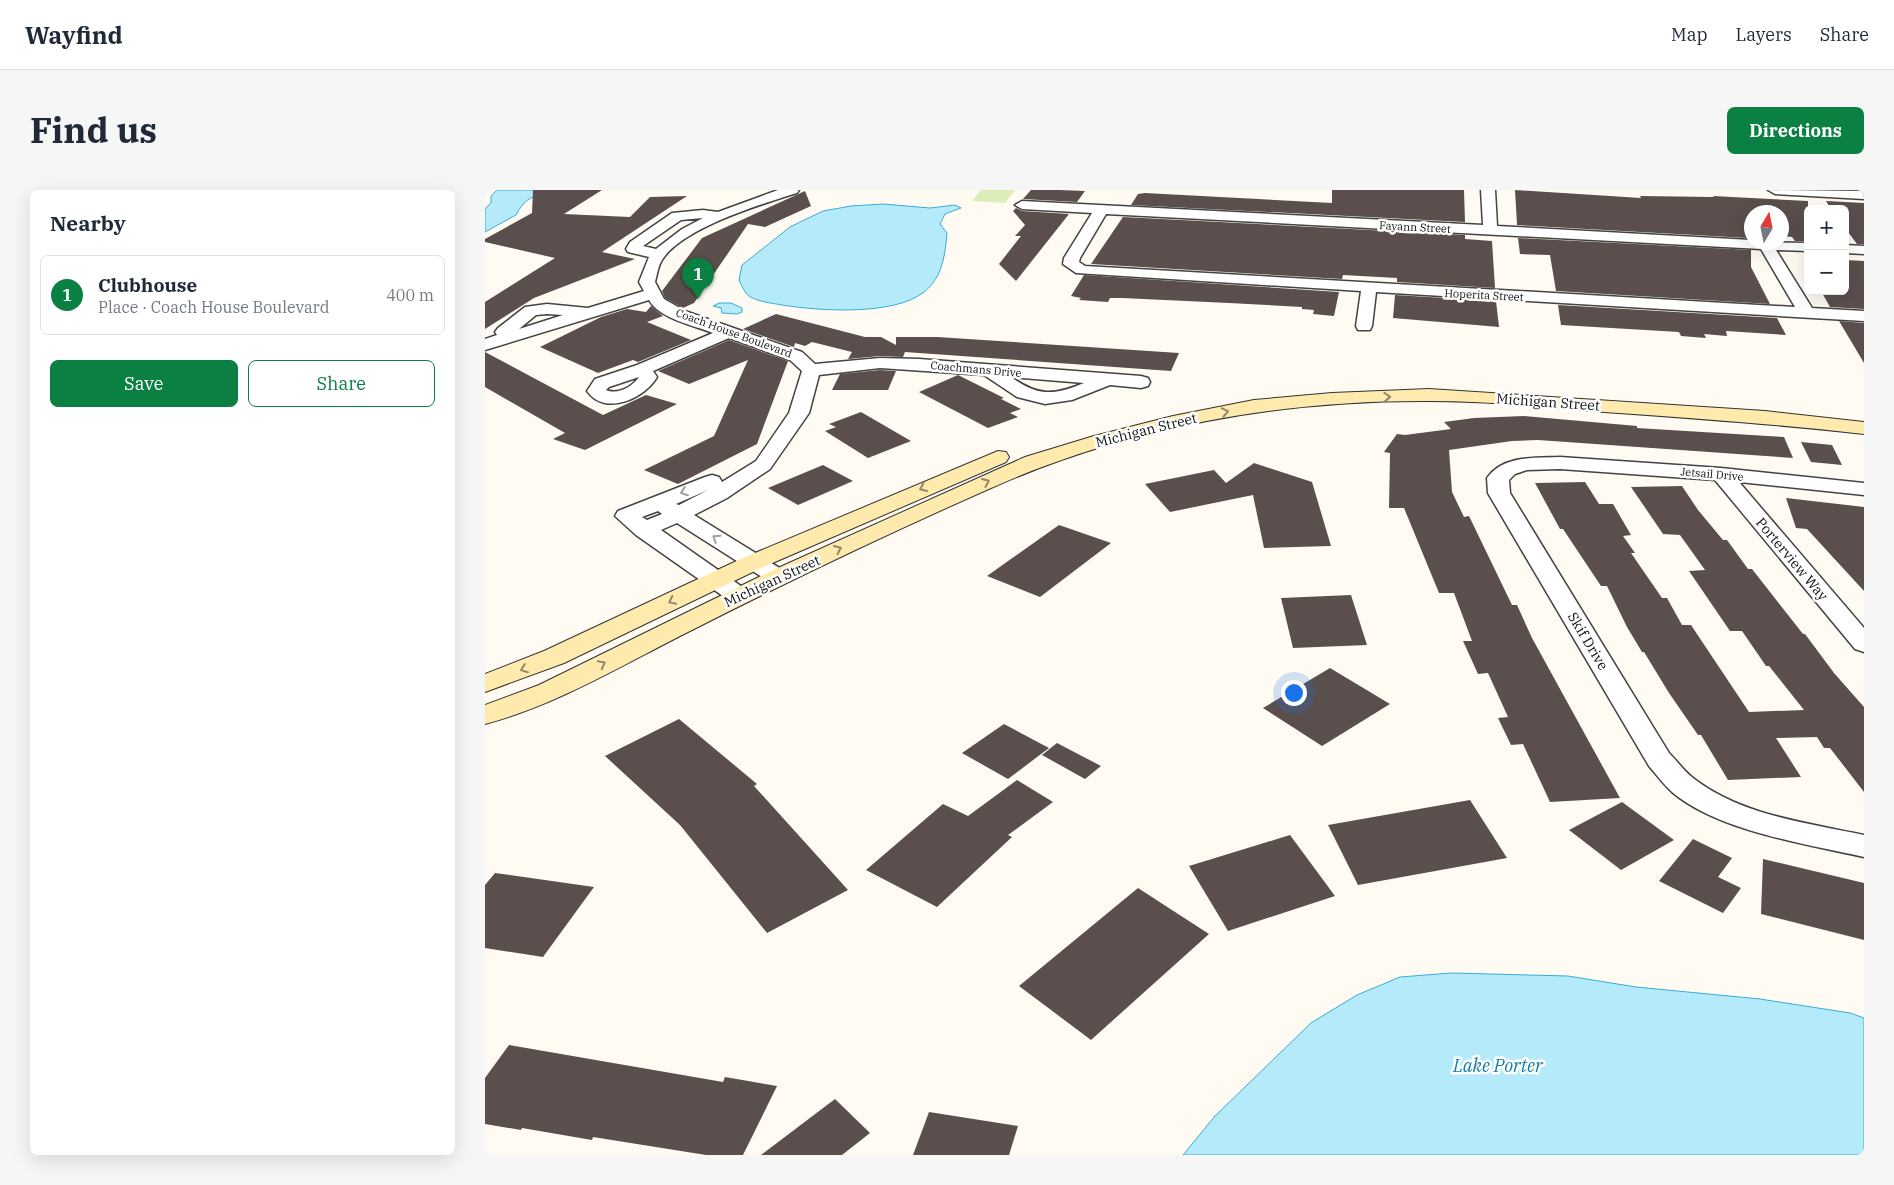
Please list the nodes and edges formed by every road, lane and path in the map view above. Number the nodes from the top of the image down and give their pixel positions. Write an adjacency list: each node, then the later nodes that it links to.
1 (793, 190): 7 (street)
2 (1488, 190): 8 (street)
3 (1775, 190): 4 (street)
4 (1864, 194)
5 (1022, 205): 6 (street, Fayann Street)
6 (1101, 210): 8 (street, Fayann Street); 16 (street, Hoperita Street)
7 (721, 216): 15 (street); 15 (street)
8 (1490, 231): 9 (street, Fayann Street)
9 (1744, 244)
10 (1789, 247): 11 (street, Fayann Street)
11 (1804, 248)
12 (1769, 250): 18 (street)
13 (1849, 250): 14 (street)
14 (1864, 250)
15 (659, 254): 17 (street)
16 (1369, 288): 18 (street, Hoperita Street); 20 (street)
17 (653, 293): 21 (street, Coach House Boulevard); 22 (street)
18 (1807, 313): 19 (street, Hoperita Street)
19 (1864, 316)
20 (1364, 326)
21 (729, 332): 23 (street); 24 (street, Coach House Boulevard)
22 (485, 345)
23 (643, 369)
24 (811, 370): 25 (street, Coachmans Drive); 31 (street)
25 (988, 370): 26 (street, Coachmans Drive); 26 (street)
26 (1108, 379): 27 (street, Coachmans Drive)
27 (1141, 382)
28 (1864, 415): 37 (street, Michigan Street, one-way to 37)
29 (1864, 428): 38 (street, Michigan Street, one-way to 29)
30 (1560, 463): 32 (street, Jetsail Drive); 44 (street, Skif Drive)
31 (763, 465): 34 (street, one-way to 34); 35 (street)
32 (1721, 474): 33 (street, Jetsail Drive); 41 (street, Porterview Way)
33 (1864, 489)
34 (657, 502): 35 (street); 36 (street)
35 (679, 514): 36 (street); 37 (street, one-way to 35)
36 (644, 530): 39 (street)
37 (753, 563): 38 (street); 39 (street, Michigan Street)
38 (778, 577): 40 (street, Michigan Street)
39 (716, 580): 40 (street); 42 (street, Michigan Street, one-way to 42)
40 (739, 596): 43 (street, Michigan Street, one-way to 40)
41 (1864, 644)
42 (485, 684)
43 (485, 715)
44 (1864, 846)

